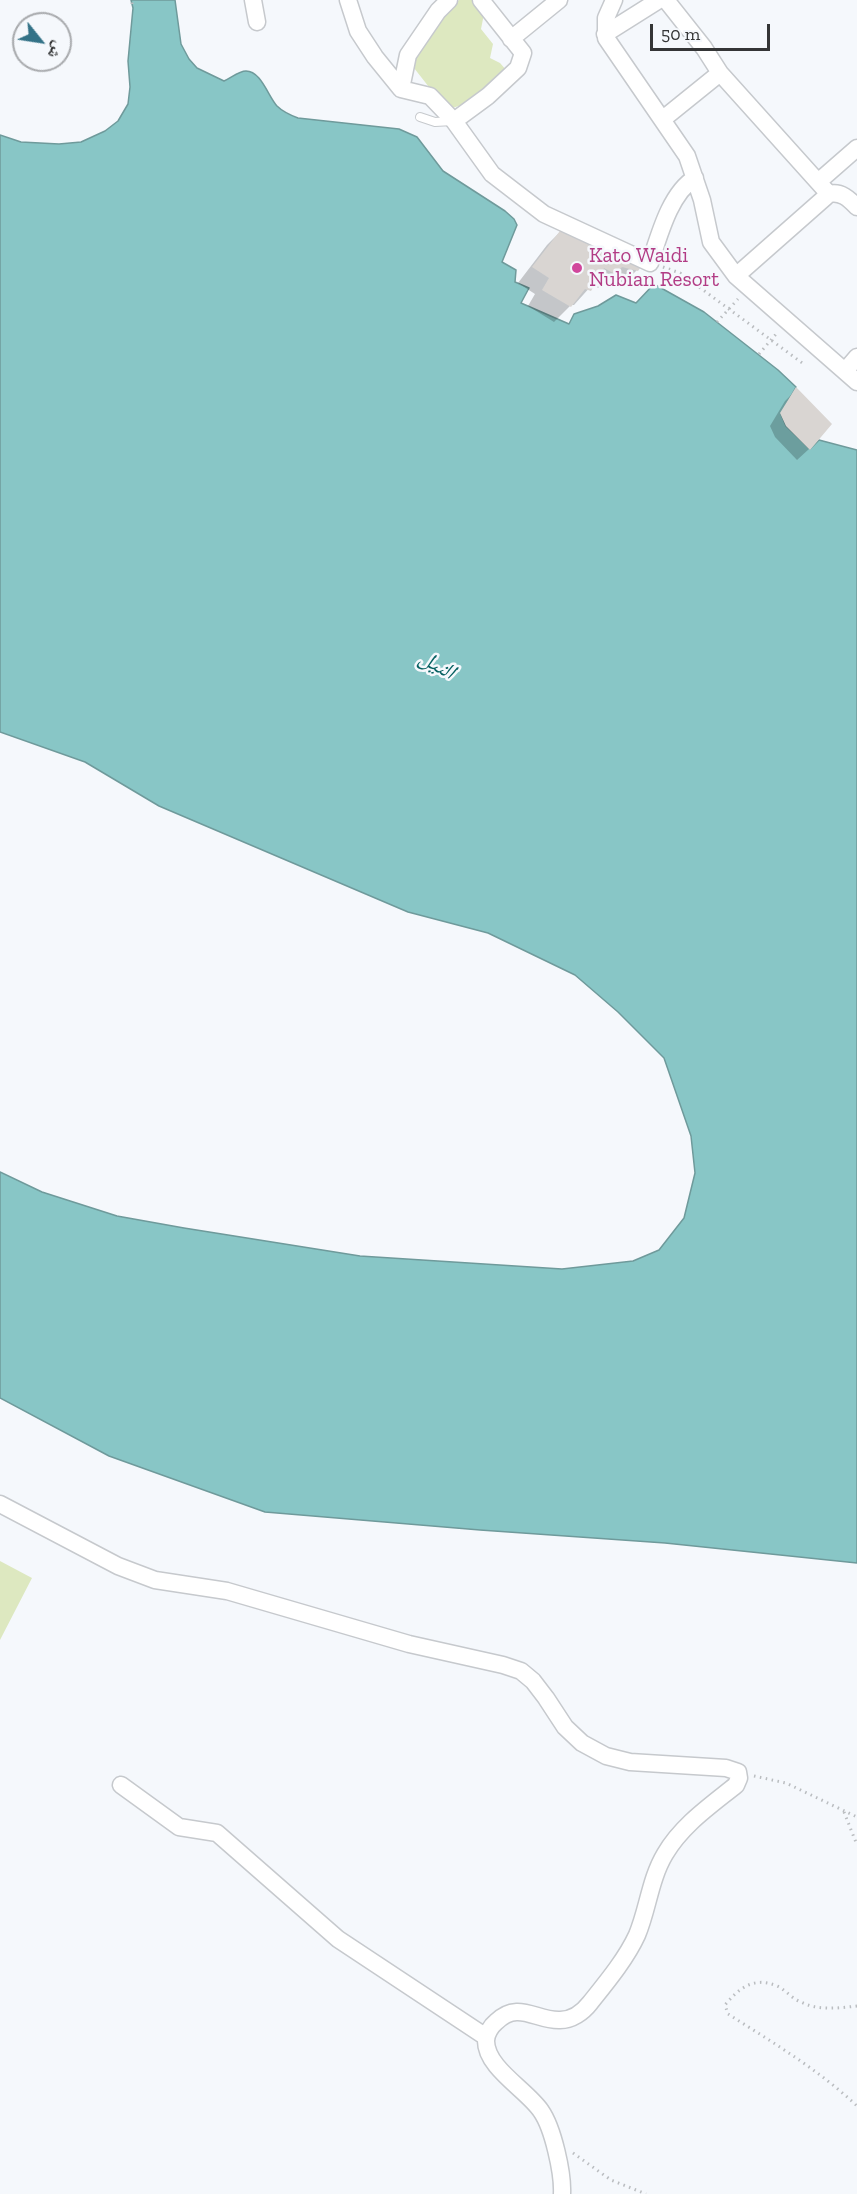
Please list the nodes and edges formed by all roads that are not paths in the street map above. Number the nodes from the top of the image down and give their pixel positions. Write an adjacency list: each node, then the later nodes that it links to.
1 (253, 0): 9 (street)
2 (348, 0): 13 (street)
3 (449, 0): 13 (street)
4 (481, 0): 11 (street)
5 (559, 0): 11 (street)
6 (614, 0): 10 (street)
7 (660, 0): 10 (street)
8 (666, 0): 12 (street)
9 (257, 22)
10 (605, 34): 15 (street)
11 (511, 39): 16 (street)
12 (720, 73): 15 (street); 19 (street)
13 (401, 89): 16 (street)
14 (420, 117): 16 (lane)
15 (663, 118): 18 (street)
16 (454, 121): 18 (street)
17 (857, 148): 19 (street)
18 (695, 178): 21 (street)
19 (824, 188): 20 (street); 21 (street)
20 (857, 207)
21 (736, 276): 23 (street)
22 (857, 357): 23 (street)
23 (851, 376)
24 (0, 1504): 26 (street)
25 (121, 1785): 26 (street)
26 (486, 2037): 27 (street)
27 (562, 2194)

